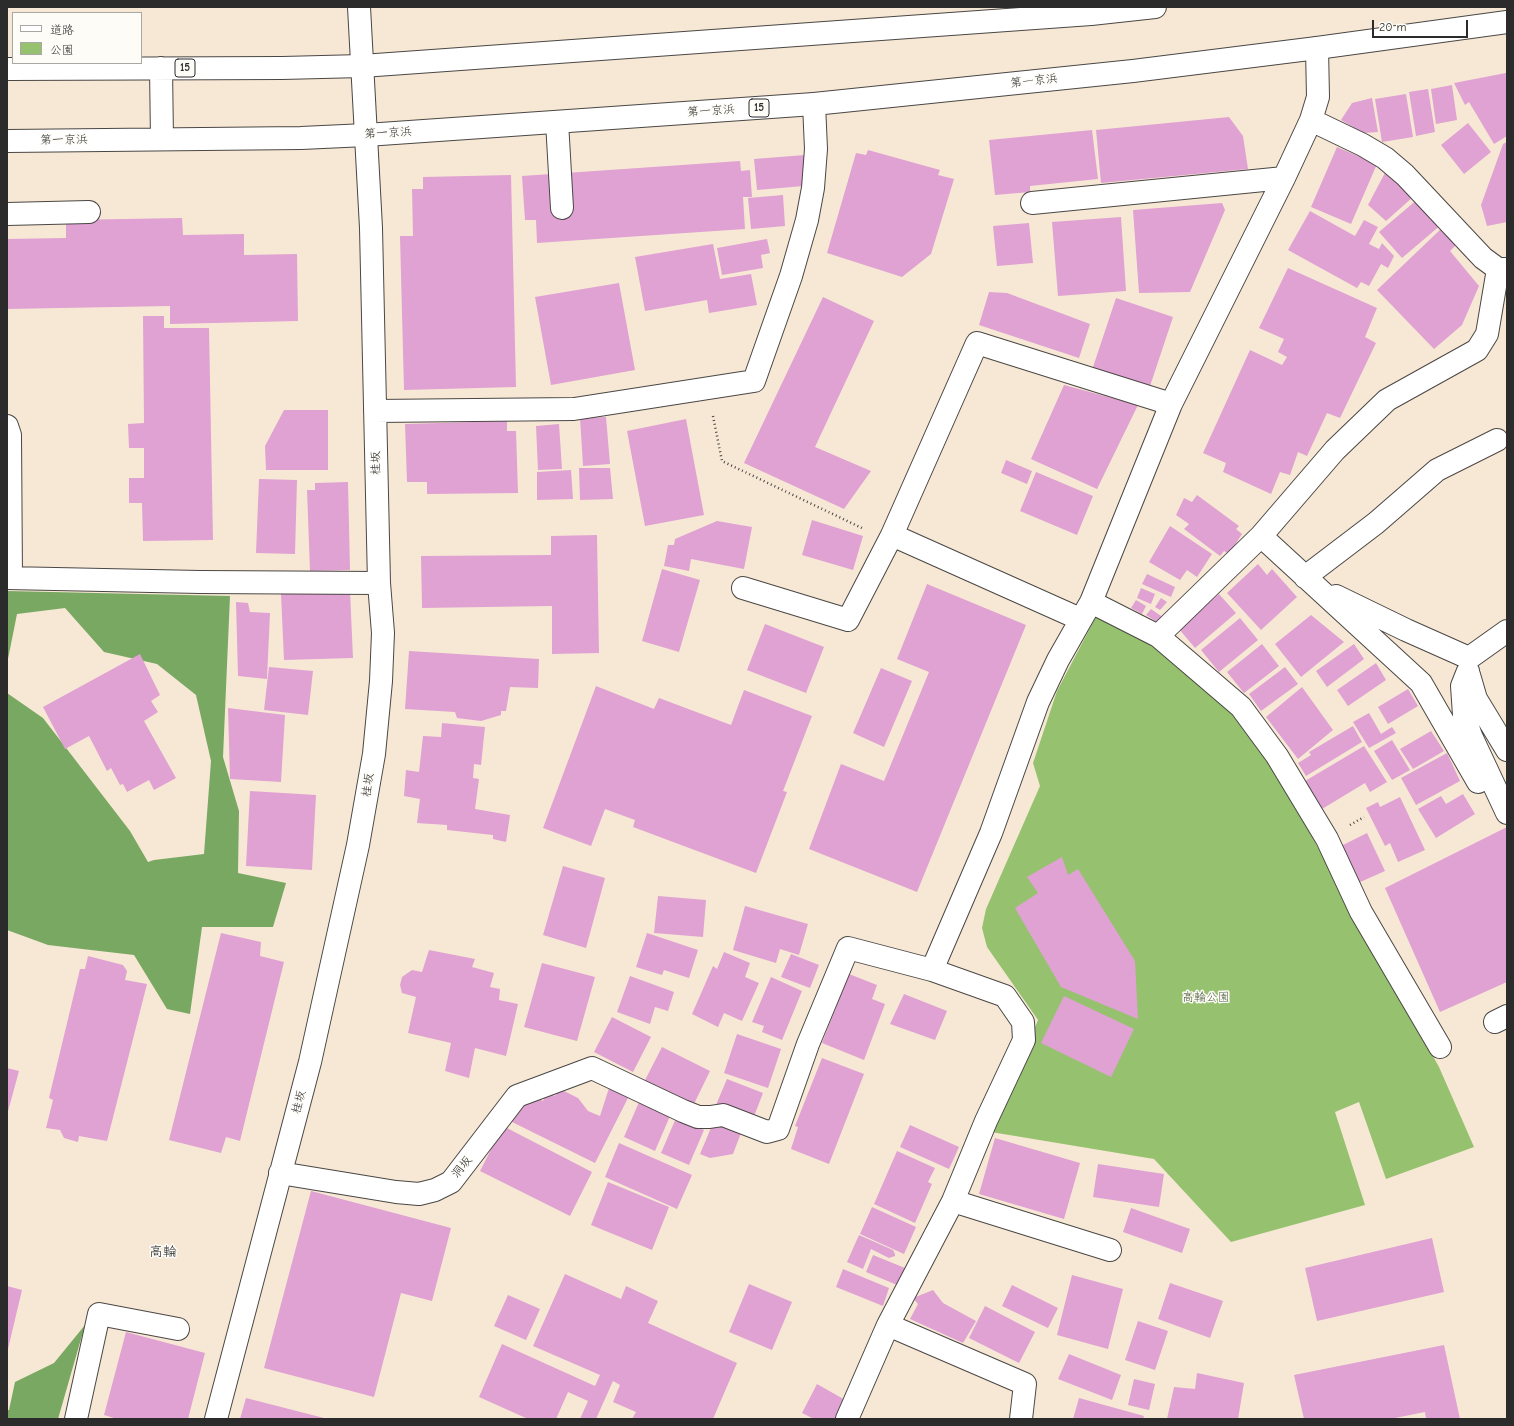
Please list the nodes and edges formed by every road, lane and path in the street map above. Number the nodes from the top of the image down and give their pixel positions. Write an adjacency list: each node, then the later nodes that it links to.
1 (358, 7): 5 (main road, 桂坂)
2 (1155, 7): 5 (main road, 15)
3 (1507, 22): 4 (main road, 第一京浜 / 15)
4 (1317, 48): 8 (main road, 第一京浜 / 15); 9 (main road)
5 (362, 66): 6 (main road, 15); 11 (main road, 桂坂)
6 (160, 68): 7 (main road, 15); 12 (main road)
7 (7, 69)
8 (814, 104): 10 (main road, 第一京浜 / 15); 20 (main road)
9 (1311, 120): 14 (main road); 19 (main road)
10 (557, 122): 11 (main road, 第一京浜 / 15); 16 (main road)
11 (366, 135): 12 (main road, 第一京浜 / 15); 22 (main road, 桂坂)
12 (162, 139): 13 (main road, 第一京浜 / 15)
13 (7, 141)
14 (1284, 178): 15 (main road); 21 (main road)
15 (1032, 203)
16 (562, 208)
17 (88, 212): 18 (main road)
18 (7, 214)
19 (1502, 269): 25 (main road)
20 (708, 389): 22 (main road); 26 (path)
21 (1171, 404): 26 (main road); 31 (main road)
22 (375, 412): 29 (main road, 桂坂)
23 (7, 426): 27 (main road)
24 (1497, 440): 28 (main road)
25 (1261, 536): 28 (main road); 33 (main road)
26 (891, 538): 30 (main road); 31 (main road)
27 (9, 578): 29 (main road)
28 (1310, 581): 34 (main road); 36 (main road)
29 (379, 583): 40 (main road, 桂坂)
30 (743, 588)
31 (1085, 611): 33 (main road); 38 (main road)
32 (1507, 632): 34 (main road)
33 (1158, 636): 39 (main road)
34 (1469, 665): 35 (main road); 37 (main road)
35 (1507, 750)
36 (1478, 782)
37 (1507, 813)
38 (932, 970): 40 (main road, 洞坂); 41 (main road)
39 (1440, 1047)
40 (280, 1173): 46 (main road, 桂坂)
41 (953, 1201): 42 (main road); 43 (main road)
42 (1110, 1250)
43 (888, 1325): 47 (main road); 48 (main road)
44 (178, 1329): 45 (main road)
45 (76, 1419)
46 (216, 1419)
47 (847, 1419)
48 (1021, 1419)

